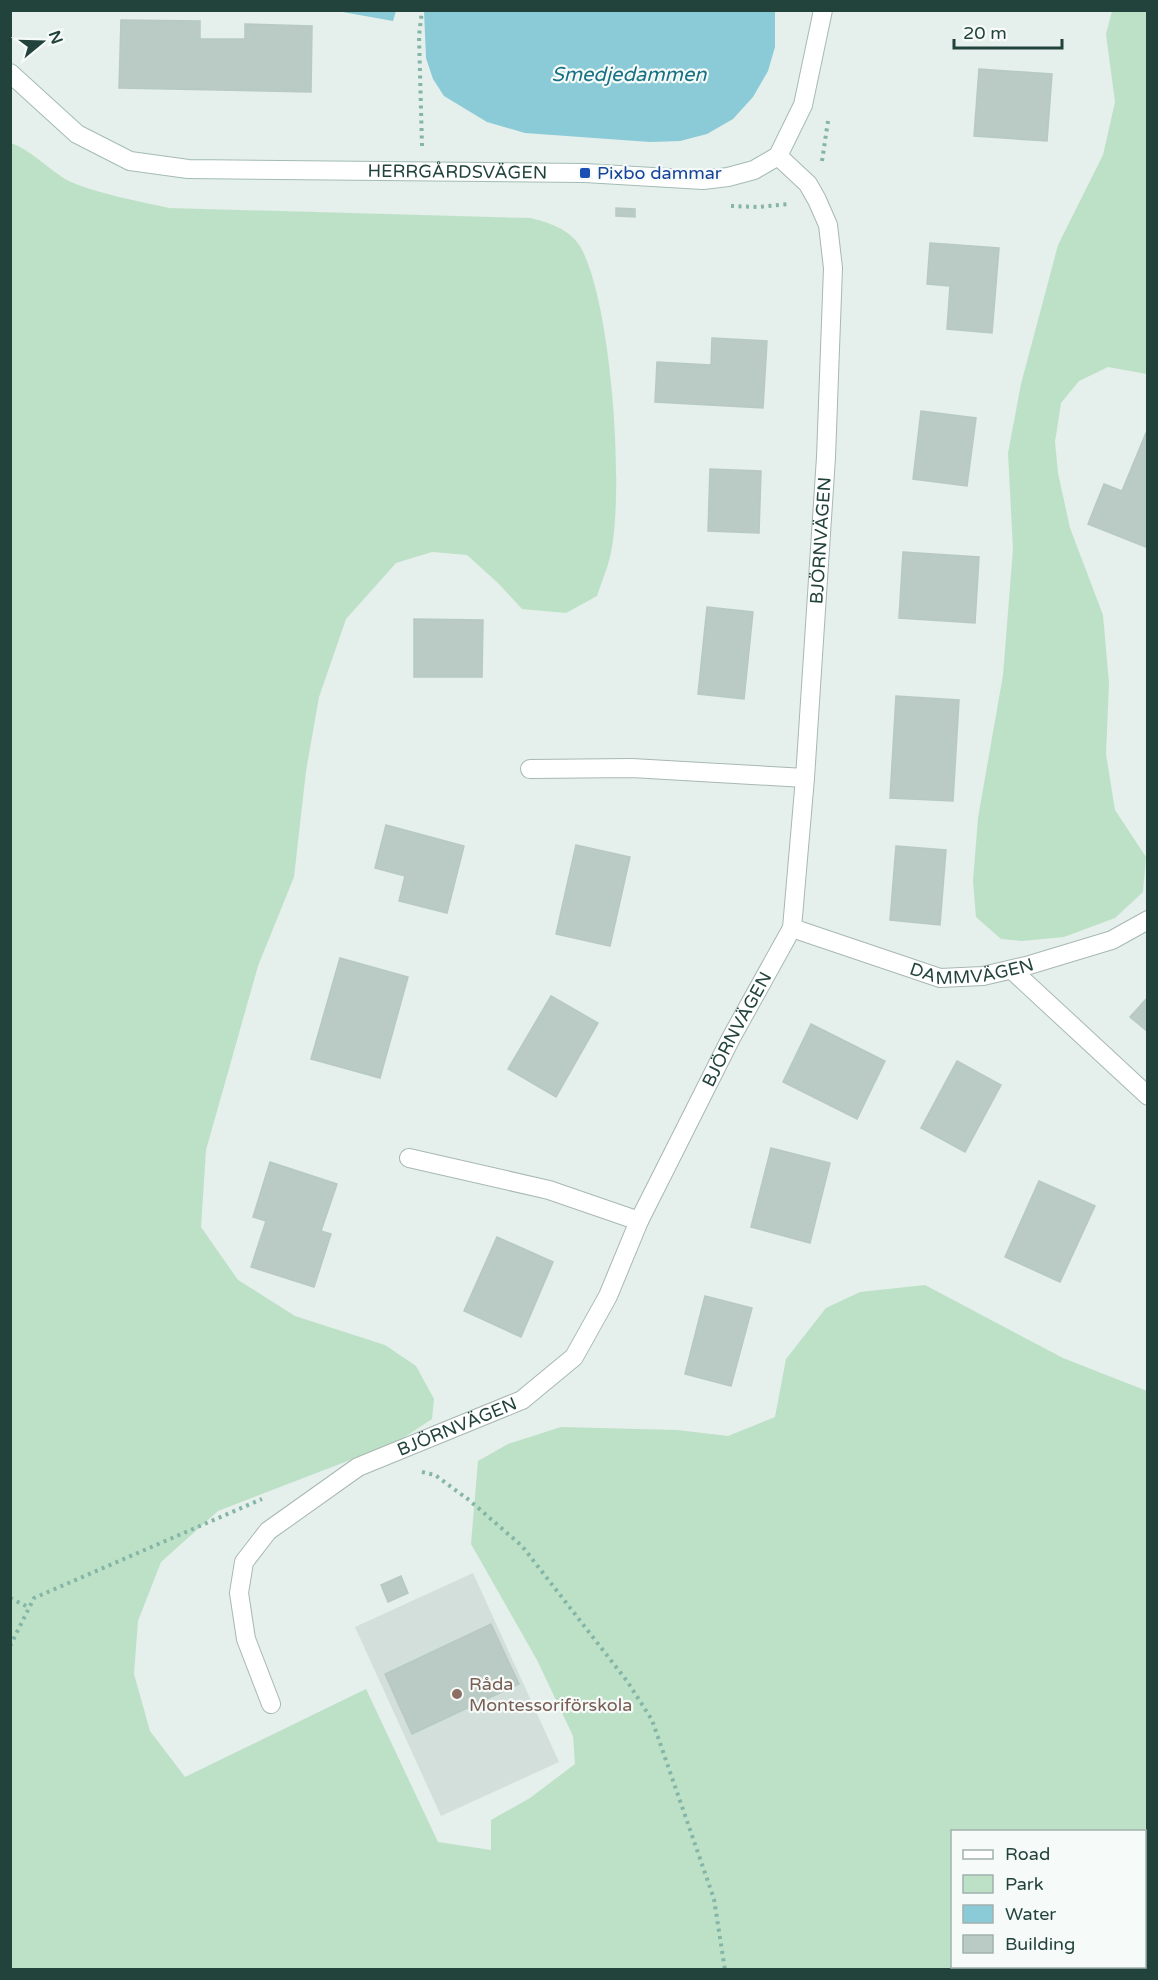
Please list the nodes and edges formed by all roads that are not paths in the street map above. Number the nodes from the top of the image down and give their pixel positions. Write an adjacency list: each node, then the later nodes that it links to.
1 (823, 10): 3 (street)
2 (10, 73): 3 (street, HERRGÅRDSVÄGEN)
3 (778, 156): 5 (street, BJÖRNVÄGEN)
4 (530, 769): 5 (street)
5 (805, 778): 7 (street, BJÖRNVÄGEN)
6 (1148, 920): 8 (street, DAMMVÄGEN)
7 (792, 928): 8 (street, DAMMVÄGEN); 11 (street, BJÖRNVÄGEN)
8 (1012, 970): 9 (street)
9 (1148, 1096)
10 (409, 1158): 11 (street)
11 (639, 1221): 12 (street, BJÖRNVÄGEN)
12 (271, 1704)

